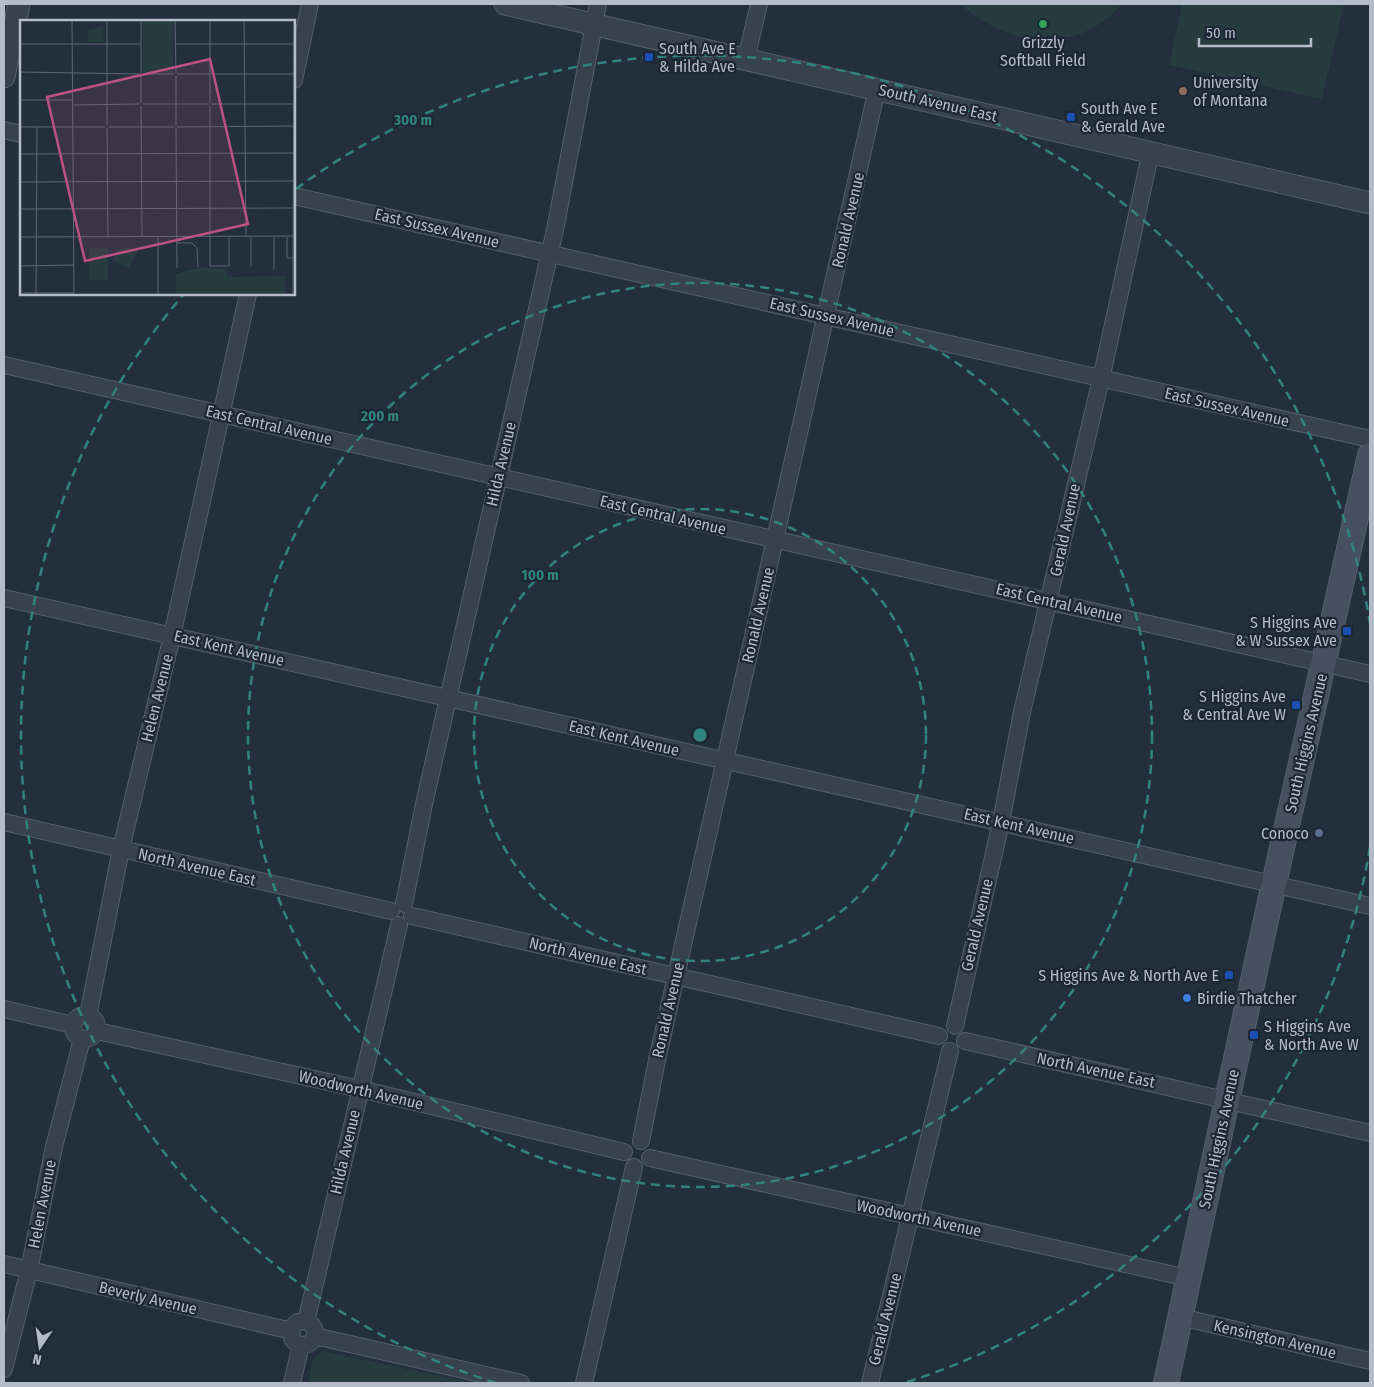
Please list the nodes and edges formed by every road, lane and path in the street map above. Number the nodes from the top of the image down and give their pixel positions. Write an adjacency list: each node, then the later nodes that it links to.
1 (19, 4): 8 (street)
2 (310, 4): 7 (street)
3 (505, 4): 5 (street, South Avenue East)
4 (759, 4): 6 (street)
5 (596, 14): 6 (street, South Avenue East); 15 (street, Hilda Avenue)
6 (746, 59): 9 (street, South Avenue East)
7 (295, 75)
8 (4, 77)
9 (877, 89): 12 (street, South Avenue East); 17 (street, Ronald Avenue)
10 (4, 130): 11 (street)
11 (20, 134)
12 (1151, 151): 14 (street, South Avenue East); 19 (street, Gerald Avenue)
13 (295, 196): 15 (street, East Sussex Avenue)
14 (1370, 203)
15 (549, 253): 17 (street, East Sussex Avenue); 23 (street, Hilda Avenue)
16 (248, 295): 20 (street, Helen Avenue)
17 (826, 316): 19 (street, East Sussex Avenue); 24 (street, Ronald Avenue)
18 (4, 366): 20 (street, East Central Avenue)
19 (1102, 379): 21 (street, East Sussex Avenue); 26 (street, Gerald Avenue)
20 (221, 415): 23 (street, East Central Avenue); 27 (street, Helen Avenue)
21 (1370, 439)
22 (1370, 455): 28 (main road, South Higgins Avenue)
23 (499, 476): 24 (street, East Central Avenue); 30 (street, Hilda Avenue)
24 (775, 541): 26 (street, East Central Avenue); 31 (street, Ronald Avenue)
25 (4, 598): 27 (street, East Kent Avenue)
26 (1050, 601): 28 (street, East Central Avenue); 33 (street, Gerald Avenue)
27 (172, 636): 30 (street, East Kent Avenue); 34 (street, Helen Avenue)
28 (1323, 663): 29 (street, East Central Avenue); 35 (main road, South Higgins Avenue)
29 (1370, 674)
30 (448, 698): 31 (street, East Kent Avenue); 37 (street, Hilda Avenue)
31 (725, 760): 33 (street, East Kent Avenue); 38 (street, Ronald Avenue)
32 (4, 822): 34 (street, North Avenue East)
33 (1001, 822): 35 (street, East Kent Avenue); 42 (street, Gerald Avenue)
34 (121, 849): 37 (street, North Avenue East); 40 (street, Helen Avenue)
35 (1274, 883): 36 (street, East Kent Avenue); 48 (main road, South Higgins Avenue)
36 (1370, 906)
37 (401, 914): 38 (street, North Avenue East); 47 (street, Hilda Avenue)
38 (676, 975): 44 (street, North Avenue East); 50 (street, Ronald Avenue)
39 (4, 1009): 41 (street)
40 (88, 1016): 41 (street); 43 (street)
41 (73, 1025): 43 (street)
42 (955, 1026): 44 (street); 45 (street)
43 (89, 1035): 47 (street, Woodworth Avenue); 56 (street, Helen Avenue)
44 (940, 1036): 46 (street)
45 (964, 1041): 46 (street); 48 (street, North Avenue East)
46 (950, 1051): 54 (street, Gerald Avenue)
47 (360, 1089): 51 (street, Woodworth Avenue); 59 (street, Hilda Avenue)
48 (1228, 1099): 49 (street, North Avenue East); 57 (main road, South Higgins Avenue)
49 (1370, 1133)
50 (640, 1141): 51 (street); 52 (street)
51 (624, 1152): 53 (street)
52 (650, 1158): 53 (street); 54 (street, Woodworth Avenue)
53 (634, 1167): 66 (street)
54 (911, 1216): 57 (street, Woodworth Avenue); 67 (street, Gerald Avenue)
55 (4, 1264): 56 (street, Beverly Avenue)
56 (29, 1270): 60 (street, Beverly Avenue); 63 (street, Helen Avenue)
57 (1188, 1278): 58 (main road, South Higgins Avenue)
58 (1180, 1317): 62 (street, Kensington Avenue); 68 (main road, South Higgins Avenue)
59 (306, 1322): 60 (street); 61 (street)
60 (292, 1331): 61 (street)
61 (308, 1341): 64 (street); 65 (street)
62 (1370, 1361)
63 (4, 1369)
64 (292, 1383)
65 (521, 1383)
66 (584, 1383)
67 (870, 1383)
68 (1166, 1383)

